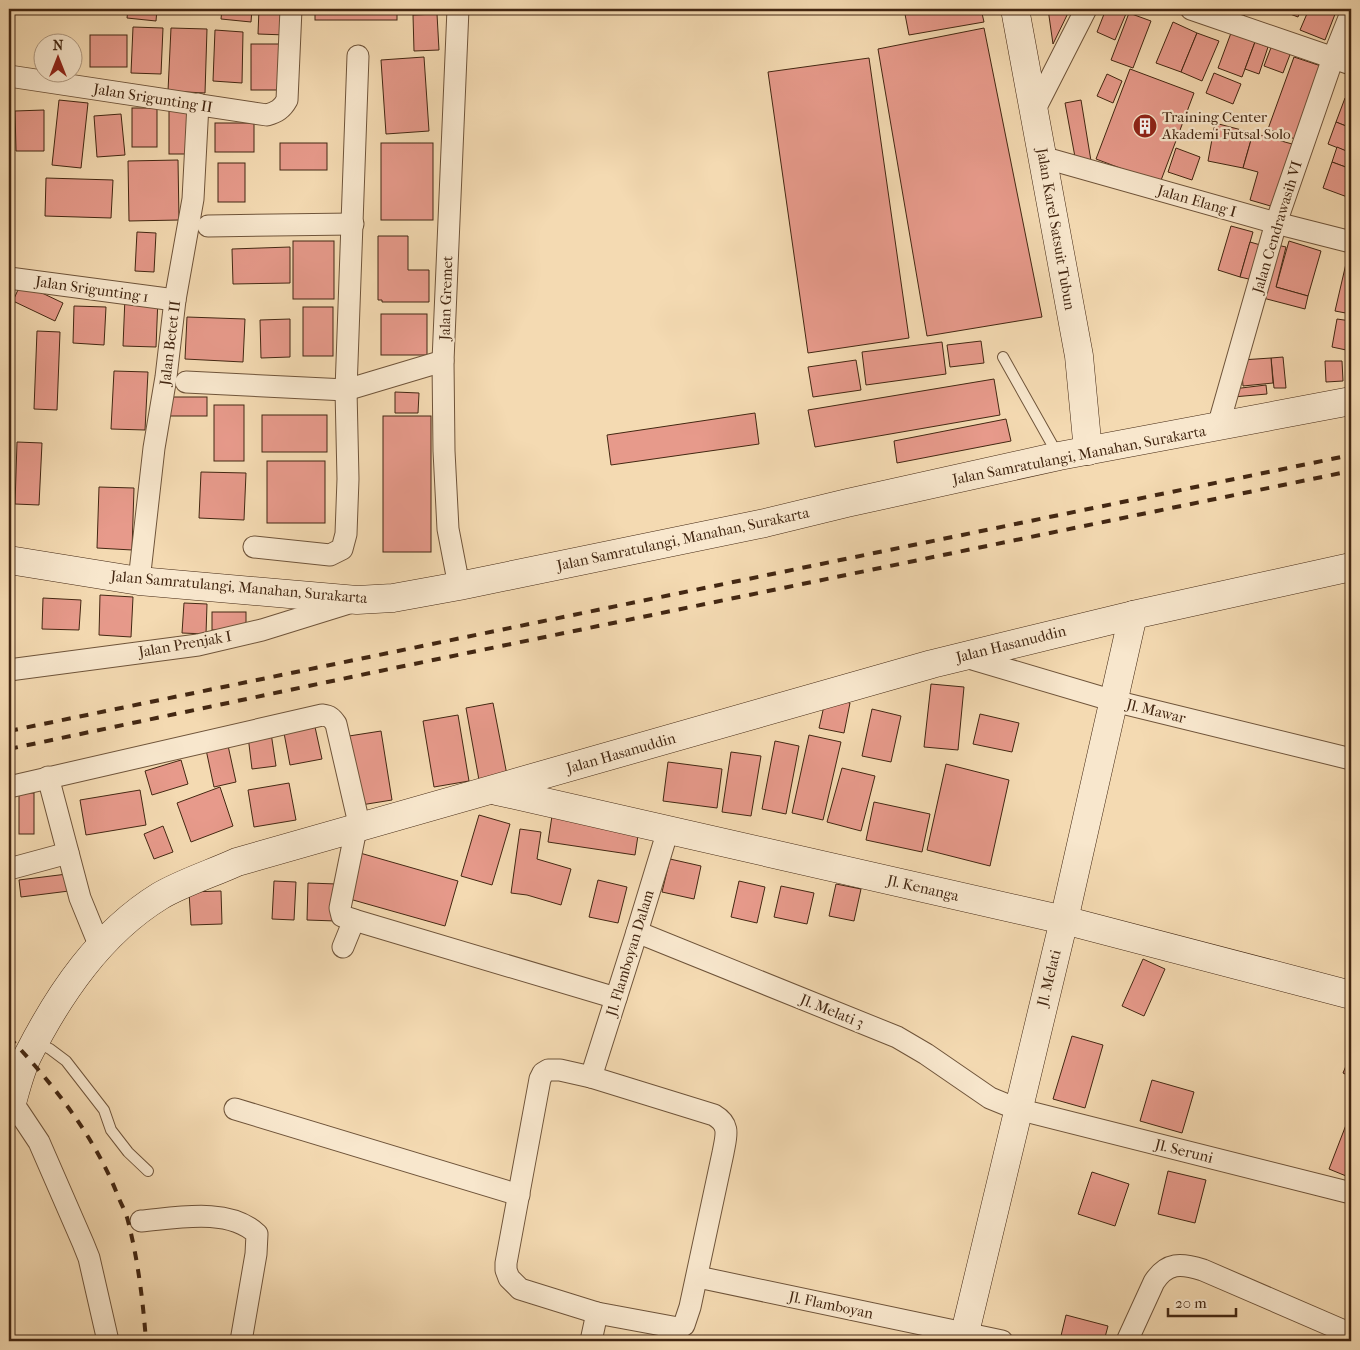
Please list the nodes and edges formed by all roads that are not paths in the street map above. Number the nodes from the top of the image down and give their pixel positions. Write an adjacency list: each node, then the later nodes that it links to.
1 (291, 9): 10 (street, Jalan Srigunting II)
2 (458, 9): 20 (street, Jalan Gremet)
3 (1015, 9): 11 (main road, Jalan Karel Satsuit Tubun)
4 (1086, 9): 11 (street)
5 (1191, 9): 8 (street)
6 (1351, 13): 8 (street, Jalan Cendrawasih VI)
7 (358, 56): 14 (street)
8 (1342, 61): 13 (street, Jalan Cendrawasih VI)
9 (9, 76): 10 (street, Jalan Srigunting II)
10 (198, 104): 18 (street, Jalan Betet II)
11 (1034, 111): 12 (main road, Jalan Karel Satsuit Tubun)
12 (1042, 157): 13 (street, Jalan Elang I); 25 (main road, Jalan Karel Satsuit Tubun)
13 (1276, 223): 16 (street, Jalan Elang I); 24 (street, Jalan Cendrawasih VI)
14 (353, 224): 15 (street); 22 (street)
15 (208, 226)
16 (1351, 242)
17 (9, 278): 18 (street, Jalan Srigunting 1)
18 (175, 300): 30 (street, Jalan Betet II)
19 (1003, 357): 26 (lane)
20 (443, 361): 22 (street); 31 (street, Jalan Gremet)
21 (186, 382): 22 (street)
22 (346, 390): 27 (street)
23 (1351, 401): 25 (main road, Jalan Samratulangi, Manahan, Surakarta)
24 (1221, 416)
25 (1088, 451): 26 (main road, Jalan Samratulangi, Manahan, Surakarta)
26 (1059, 456): 31 (main road, Jalan Samratulangi, Manahan, Surakarta)
27 (254, 547)
28 (9, 560): 30 (main road, Jalan Samratulangi, Manahan, Surakarta)
29 (1351, 567): 33 (main road, Jalan Hasanuddin)
30 (139, 581): 32 (main road, Jalan Samratulangi, Manahan, Surakarta)
31 (460, 586): 32 (main road, Jalan Samratulangi, Manahan, Surakarta)
32 (356, 600): 35 (street, Jalan Prenjak I)
33 (1133, 614): 34 (main road, Jalan Hasanuddin); 36 (main road, Jl. Melati)
34 (962, 656): 36 (street, Jl. Mawar); 40 (main road, Jalan Hasanuddin)
35 (9, 670)
36 (1114, 701): 37 (street, Jl. Mawar); 46 (main road, Jl. Melati)
37 (1351, 759)
38 (48, 777): 39 (street); 41 (street); 43 (street)
39 (9, 787)
40 (492, 790): 41 (main road, Jalan Hasanuddin); 42 (main road, Jl. Kenanga)
41 (358, 828): 45 (street); 48 (main road, Jalan Hasanuddin)
42 (668, 830): 46 (main road, Jl. Kenanga); 47 (street, Jl. Flamboyan Dalam)
43 (68, 853): 44 (street); 48 (street)
44 (9, 869)
45 (354, 920): 49 (street); 51 (street)
46 (1064, 920): 50 (main road, Jl. Kenanga); 56 (main road, Jl. Melati)
47 (637, 932): 51 (street, Jl. Flamboyan Dalam); 56 (street, Jl. Melati 3)
48 (100, 946): 52 (main road, Jalan Hasanuddin)
49 (344, 947)
50 (1351, 995)
51 (616, 998): 53 (street, Jl. Flamboyan Dalam)
52 (35, 1042): 54 (main road, Jalan Hasanuddin); 57 (lane)
53 (590, 1077): 59 (street); 61 (street)
54 (10, 1104): 65 (street)
55 (235, 1109): 59 (street)
56 (1017, 1109): 58 (street, Jl. Seruni); 64 (main road, Jl. Melati)
57 (148, 1171)
58 (1351, 1193)
59 (519, 1194): 62 (street)
60 (140, 1221): 66 (street)
61 (698, 1277): 62 (street); 64 (street, Jl. Flamboyan)
62 (597, 1313): 67 (street)
63 (1351, 1334): 69 (street)
64 (964, 1337): 68 (street, Jl. Flamboyan)
65 (108, 1341)
66 (241, 1341)
67 (591, 1341)
68 (1002, 1341)
69 (1127, 1341)

